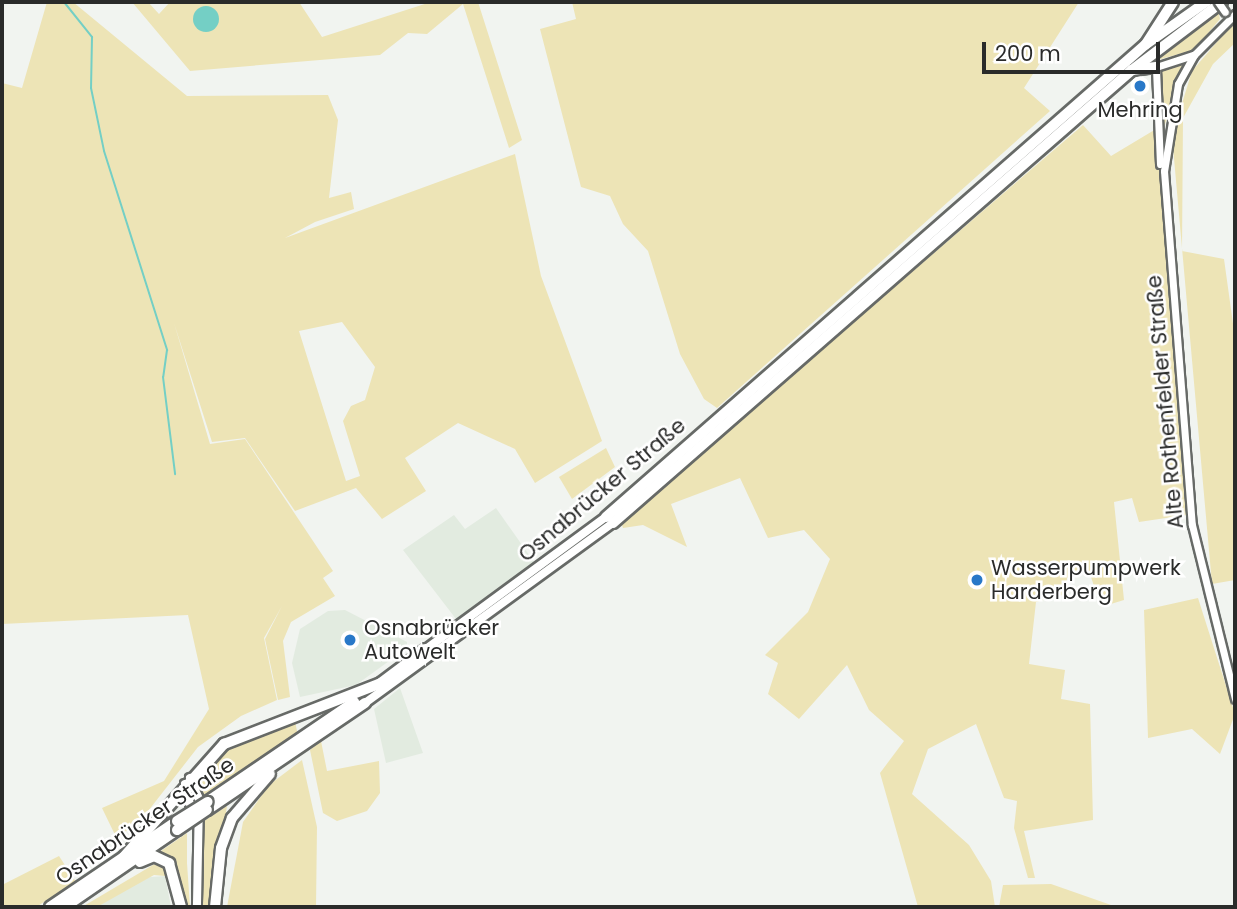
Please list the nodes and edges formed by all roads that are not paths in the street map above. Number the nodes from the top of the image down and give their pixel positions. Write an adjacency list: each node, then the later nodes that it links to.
1 (1173, 2): 4 (highway)
2 (1206, 2): 4 (highway)
3 (1226, 10): 5 (street); 7 (highway)
4 (1145, 45): 8 (highway)
5 (1194, 55): 6 (street); 9 (street)
6 (1156, 67): 7 (highway); 9 (street)
7 (1132, 70): 8 (highway)
8 (1049, 137): 10 (highway, Osnabrücker Straße)
9 (1164, 171): 13 (street, Alte Rothenfelder Straße)
10 (610, 520): 11 (main road, Osnabrücker Straße); 14 (main road, Osnabrücker Straße)
11 (426, 649): 12 (highway, Osnabrücker Straße)
12 (381, 683): 16 (highway); 17 (highway, Osnabrücker Straße)
13 (1235, 699)
14 (365, 703): 15 (highway, Osnabrücker Straße)
15 (285, 759): 17 (highway, Osnabrücker Straße); 25 (highway)
16 (187, 781): 19 (highway); 24 (main road)
17 (207, 806): 18 (highway, Osnabrücker Straße, bridge)
18 (177, 825): 19 (highway, Osnabrücker Straße); 20 (highway, Osnabrücker Straße)
19 (120, 861): 21 (highway, Osnabrücker Straße)
20 (118, 872): 22 (highway, Osnabrücker Straße); 23 (highway)
21 (50, 907)
22 (65, 907)
23 (181, 907)
24 (196, 907)
25 (215, 907)

